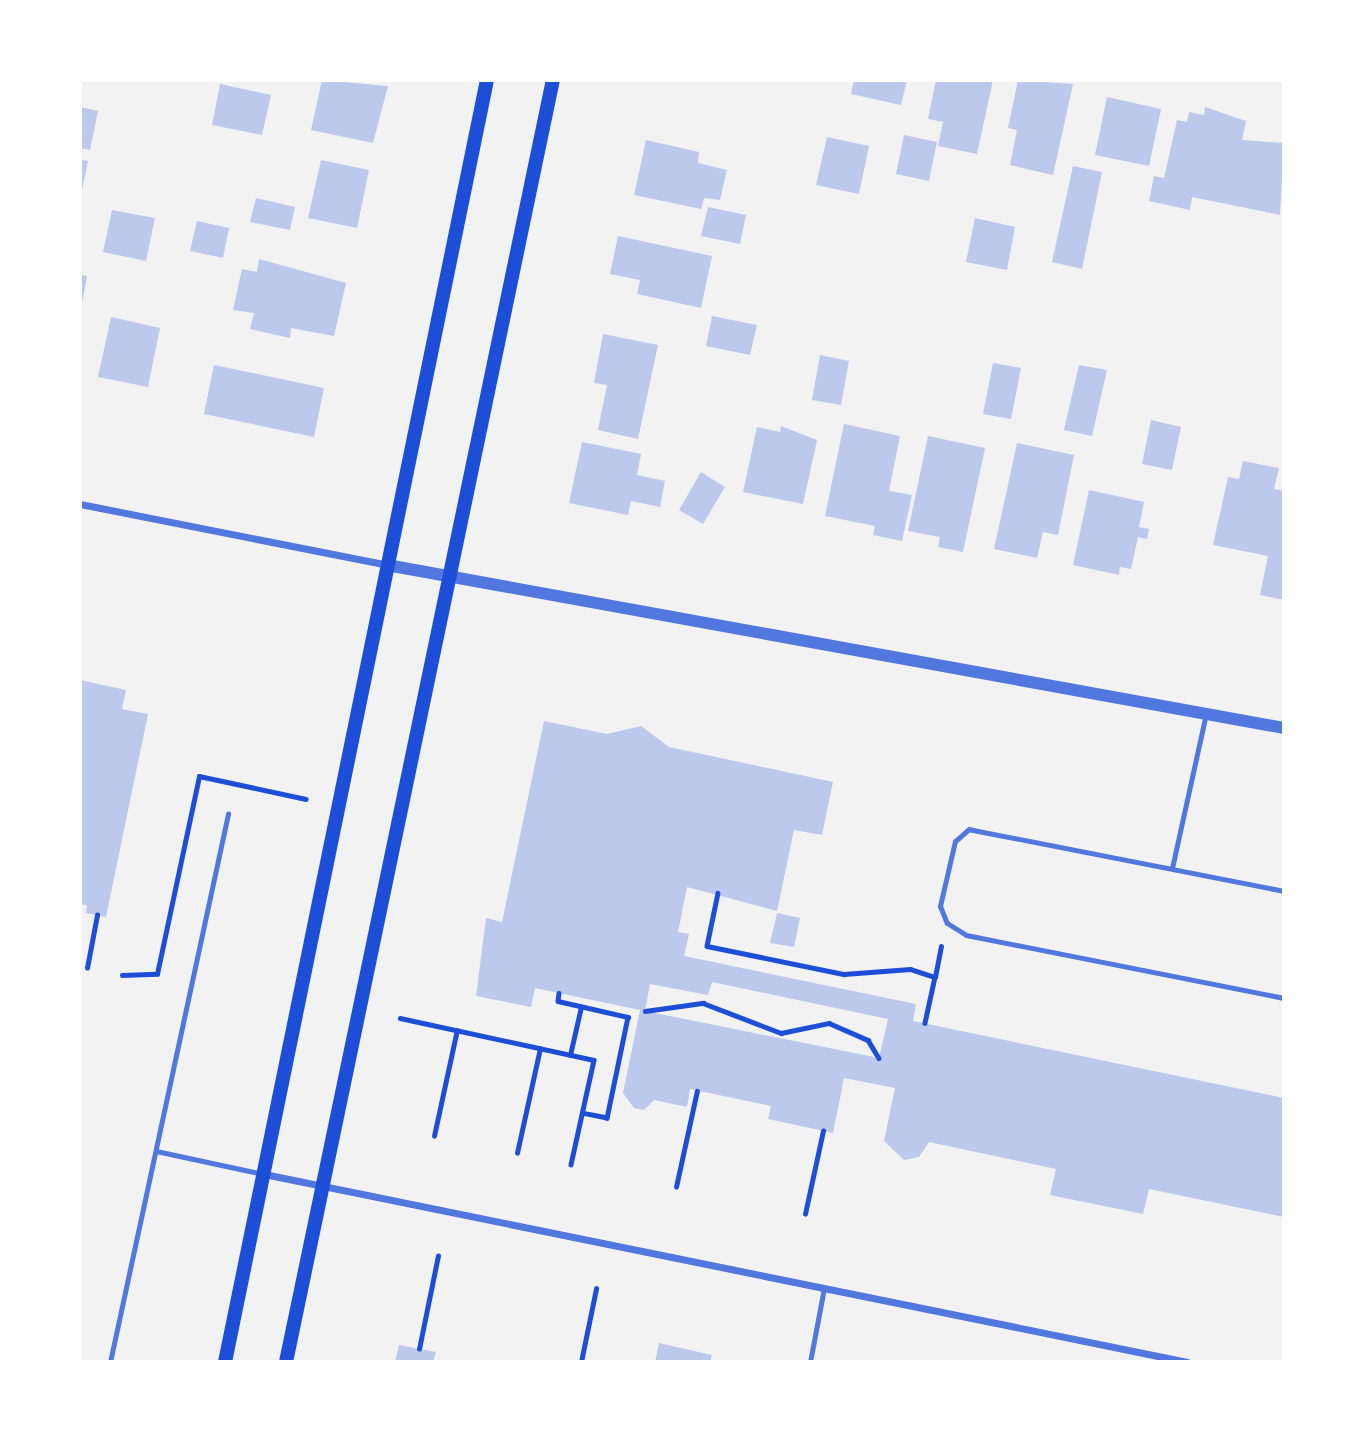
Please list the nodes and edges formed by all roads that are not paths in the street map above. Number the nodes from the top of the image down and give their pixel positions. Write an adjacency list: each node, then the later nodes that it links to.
1 (487, 80): 4 (main road)
2 (553, 80): 5 (main road)
3 (80, 504): 4 (street)
4 (387, 565): 5 (street); 13 (main road)
5 (449, 578): 6 (street); 14 (main road)
6 (1207, 713): 7 (street); 9 (lane)
7 (1283, 728)
8 (228, 814): 12 (lane)
9 (1171, 868): 10 (lane); 11 (lane)
10 (1283, 891)
11 (1283, 998)
12 (156, 1151): 13 (lane); 16 (lane)
13 (263, 1174): 14 (street); 17 (main road)
14 (319, 1186): 15 (street); 18 (main road)
15 (824, 1288): 19 (lane); 20 (street)
16 (110, 1362)
17 (225, 1362)
18 (286, 1362)
19 (810, 1362)
20 (1187, 1362)

